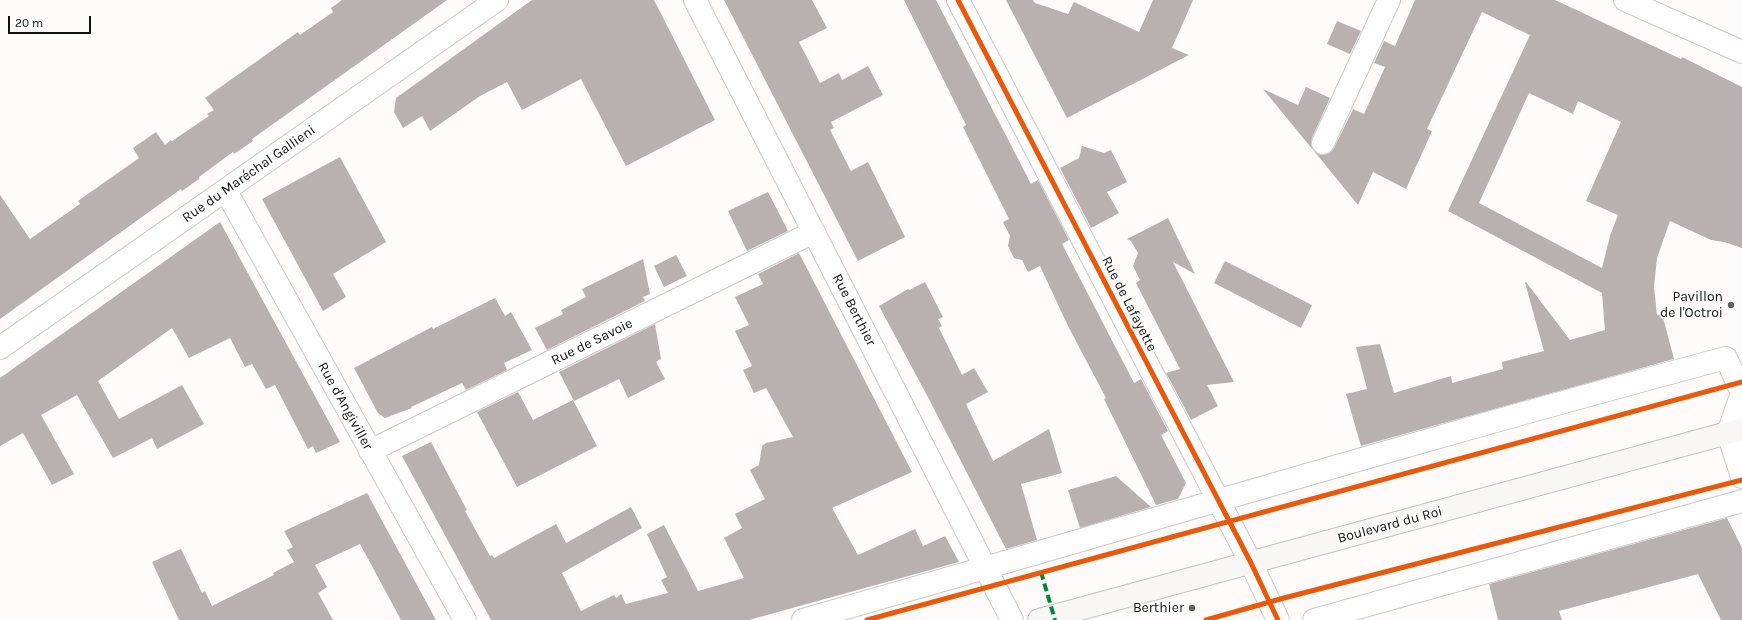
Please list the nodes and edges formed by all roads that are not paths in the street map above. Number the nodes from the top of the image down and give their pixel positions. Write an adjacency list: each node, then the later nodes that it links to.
1 (497, 0): 8 (street, Rue du Maréchal Gallieni)
2 (695, 0): 9 (street, Rue Berthier)
3 (958, 0): 14 (street, Rue de Lafayette)
4 (1389, 0): 7 (street)
5 (1625, 0): 6 (street)
6 (1742, 52)
7 (1323, 143)
8 (226, 191): 10 (street, Rue du Maréchal Gallieni); 12 (street, Rue d'Angiviller)
9 (814, 232): 12 (street, Rue de Savoie); 17 (street, Rue Berthier)
10 (0, 348)
11 (1735, 431): 13 (street); 14 (street); 16 (main road, Boulevard du Roi)
12 (370, 451): 18 (street, Rue d'Angiviller)
13 (1742, 477)
14 (1217, 500): 16 (street, Rue de Lafayette); 17 (street)
15 (1742, 502): 23 (street)
16 (1251, 563): 21 (main road, Boulevard du Roi); 22 (street, Rue de Lafayette)
17 (986, 568): 19 (street); 20 (street, Rue Berthier)
18 (465, 620)
19 (802, 620)
20 (1012, 620)
21 (1039, 620)
22 (1278, 620)
23 (1314, 620)

